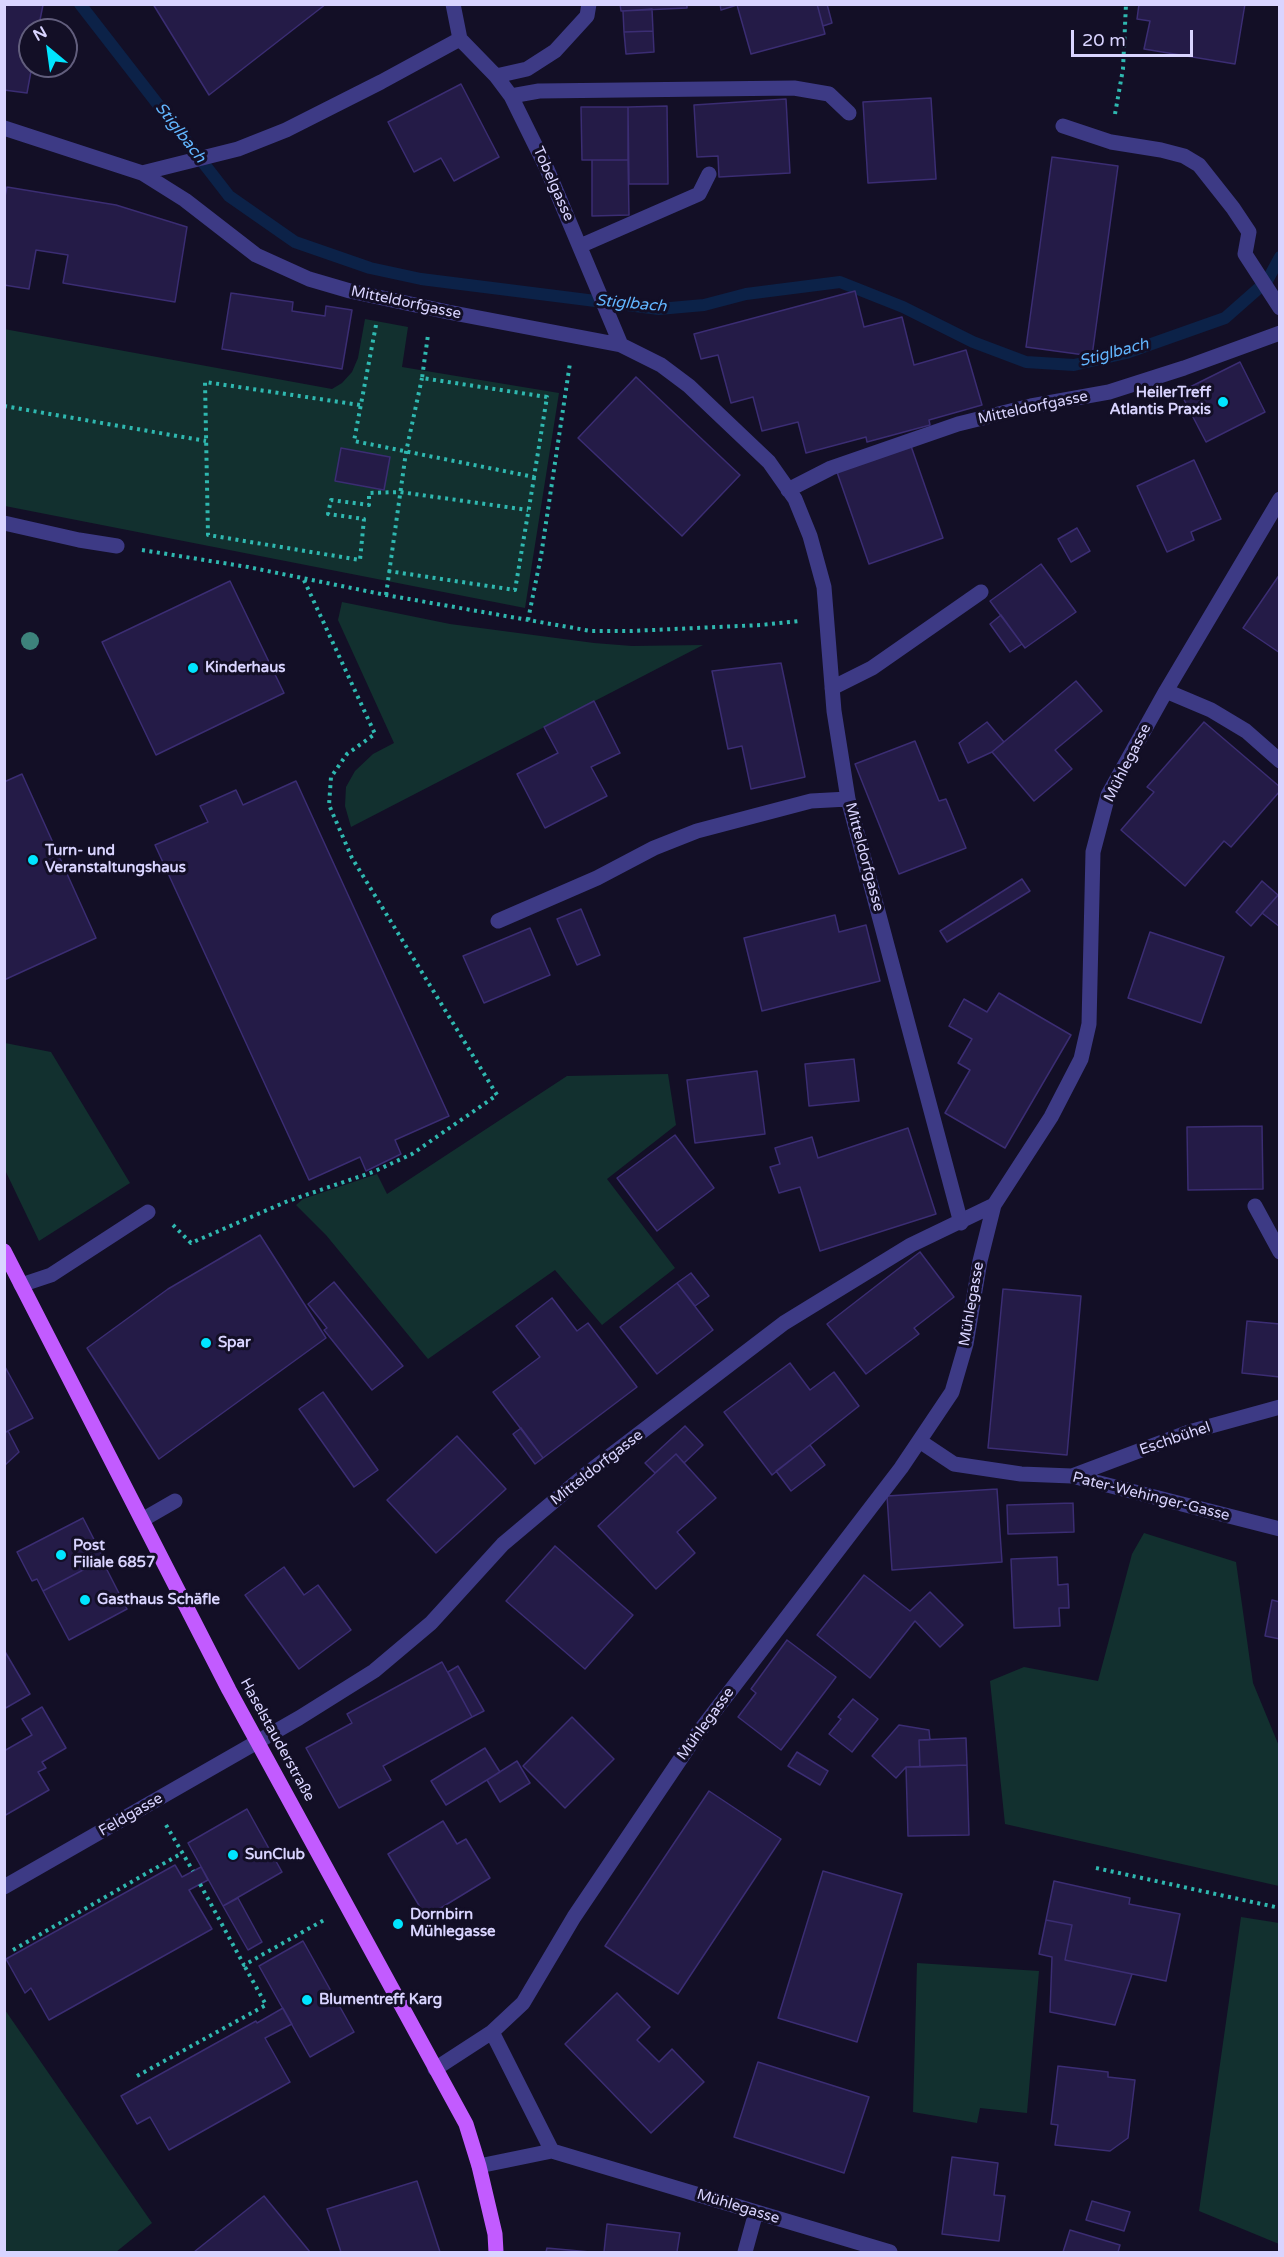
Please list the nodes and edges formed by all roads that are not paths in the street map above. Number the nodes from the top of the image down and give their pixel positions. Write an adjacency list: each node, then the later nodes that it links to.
1 (453, 4): 3 (street)
2 (589, 4): 4 (street)
3 (460, 39): 4 (street, Tobelgasse); 9 (street)
4 (496, 76): 5 (street, Tobelgasse)
5 (511, 96): 6 (street); 11 (street, Tobelgasse)
6 (849, 113)
7 (1063, 126): 12 (street)
8 (4, 128): 9 (street, Mitteldorfgasse)
9 (142, 173): 14 (street, Mitteldorfgasse)
10 (709, 174): 11 (street)
11 (580, 246): 14 (street, Tobelgasse)
12 (1279, 306)
13 (1280, 333): 15 (street, Mitteldorfgasse)
14 (621, 345): 15 (street, Mitteldorfgasse)
15 (788, 490): 20 (street, Mitteldorfgasse)
16 (1280, 499): 21 (street, Mühlegasse)
17 (4, 523): 18 (street)
18 (117, 546)
19 (981, 592): 20 (street)
20 (832, 688): 23 (street, Mitteldorfgasse)
21 (1166, 691): 22 (street); 25 (street, Mühlegasse)
22 (1280, 761)
23 (848, 799): 24 (street); 28 (street, Mitteldorfgasse)
24 (498, 921)
25 (994, 1205): 28 (street, Mitteldorfgasse); 33 (street, Mühlegasse)
26 (1255, 1206): 30 (street)
27 (148, 1212): 31 (street)
28 (961, 1223): 38 (street, Mitteldorfgasse)
29 (4, 1251): 31 (main road, Haselstauderstraße)
30 (1280, 1252)
31 (21, 1285): 36 (main road, Haselstauderstraße)
32 (1280, 1407): 34 (street, Eschbühel)
33 (921, 1442): 34 (street, Pater-Wehinger-Gasse); 40 (street, Mühlegasse)
34 (1071, 1476): 37 (street, Pater-Wehinger-Gasse)
35 (175, 1501): 36 (street)
36 (142, 1520): 38 (main road, Haselstauderstraße)
37 (1280, 1529)
38 (257, 1742): 39 (street, Feldgasse); 41 (main road, Haselstauderstraße)
39 (4, 1887)
40 (492, 2032): 41 (street, Mühlegasse); 42 (street)
41 (435, 2069): 43 (main road, Haselstauderstraße)
42 (552, 2151): 43 (street, Mühlegasse); 44 (street, Mühlegasse)
43 (479, 2166): 45 (main road, Haselstauderstraße)
44 (756, 2212): 46 (street); 47 (street, Mühlegasse)
45 (495, 2253)
46 (745, 2253)
47 (890, 2253)

